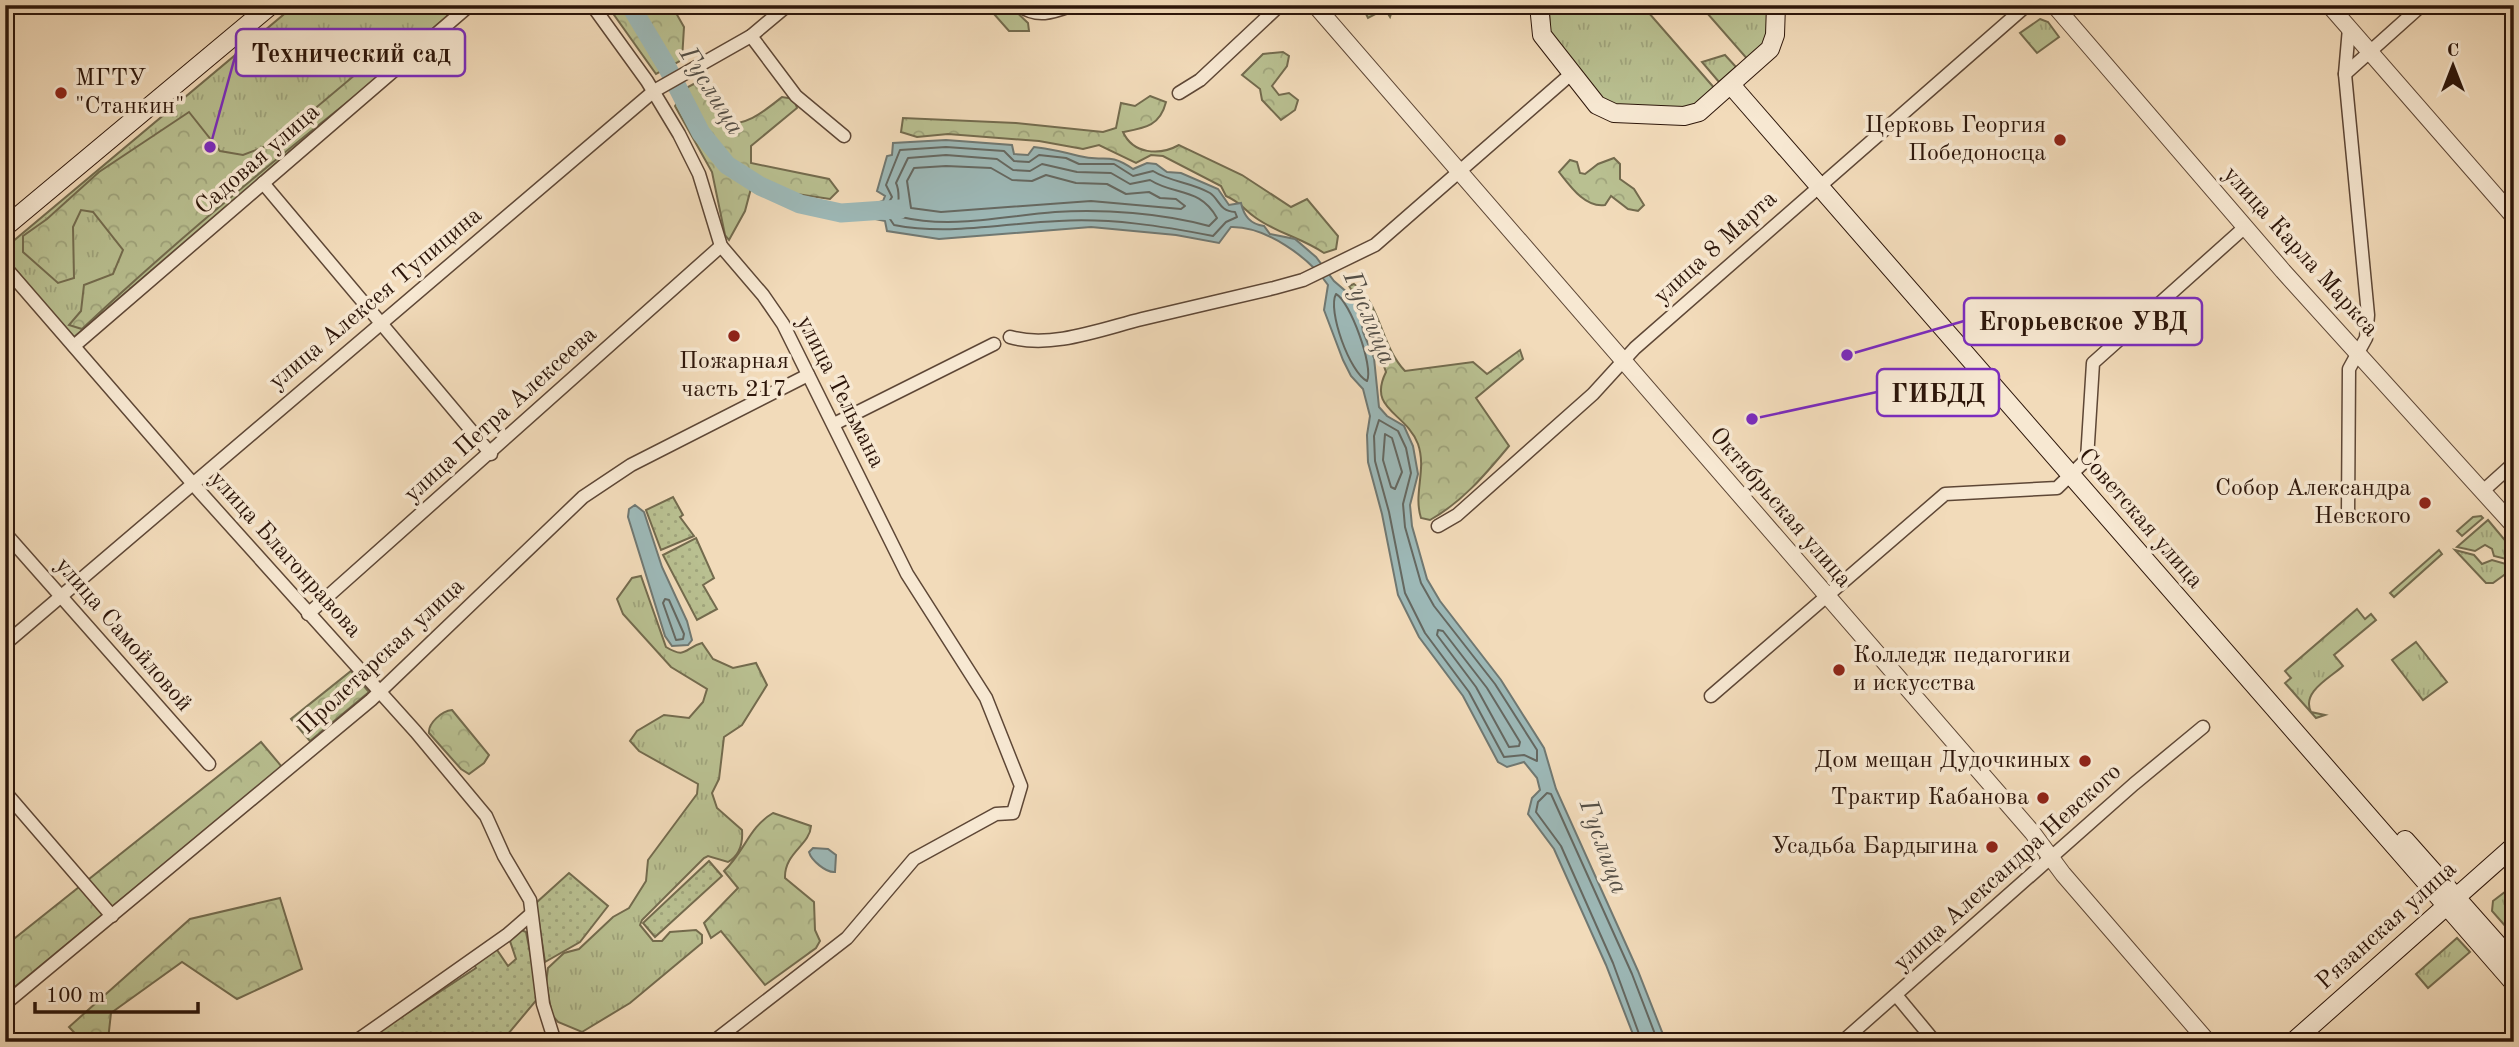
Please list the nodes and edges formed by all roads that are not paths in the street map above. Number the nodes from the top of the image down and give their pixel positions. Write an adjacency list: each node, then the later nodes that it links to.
1 (271, 5): 28 (main road)
2 (470, 5): 26 (street, Садовая улица)
3 (592, 5): 21 (street, улица Тельмана)
4 (788, 5): 16 (street, улица Алексея Тупицина)
5 (1019, 5): 6 (street)
6 (1073, 5)
7 (1280, 5): 22 (street)
8 (1315, 5): 24 (street, Октябрьская улица)
9 (1539, 5): 18 (main road)
10 (1776, 5): 20 (main road)
11 (2027, 5): 25 (street, улица 8 Марта)
12 (2054, 5): 29 (street, улица Карла Маркса)
13 (2329, 5): 15 (street)
14 (2422, 5): 17 (street)
15 (2349, 28): 17 (street); 19 (street)
16 (751, 36): 21 (street, улица Алексея Тупицина); 23 (street)
17 (2370, 52): 19 (street); 27 (street)
18 (1572, 74): 20 (main road); 24 (street)
19 (2345, 74): 36 (street)
20 (1735, 82): 25 (main road, Советская улица)
21 (659, 88): 30 (street, улица Тельмана); 32 (street, улица Алексея Тупицина)
22 (1179, 93)
23 (844, 136)
24 (1462, 172): 33 (street); 37 (street, Октябрьская улица)
25 (1822, 182): 37 (street, улица 8 Марта); 42 (main road, Советская улица)
26 (264, 183): 32 (street); 35 (street, Садовая улица)
27 (2514, 217)
28 (5, 227)
29 (2245, 227): 36 (street, улица Карла Маркса); 42 (street)
30 (721, 246): 38 (street, улица Тельмана); 40 (street, улица Петра Алексеева)
31 (5, 267): 35 (street, улица Благонравова)
32 (382, 322): 40 (street); 43 (street, улица Алексея Тупицина)
33 (1010, 337)
34 (994, 344): 39 (street)
35 (74, 346): 43 (street, улица Благонравова)
36 (2358, 352): 44 (street, улица Карла Маркса); 45 (street)
37 (1623, 360): 46 (street, улица 8 Марта); 50 (street, Октябрьская улица)
38 (808, 375): 39 (street, улица Тельмана); 53 (street, Пролетарская улица)
39 (834, 424): 70 (street, улица Тельмана)
40 (491, 454): 51 (street, улица Петра Алексеева)
41 (2514, 463): 44 (street)
42 (2074, 471): 50 (street); 61 (main road, Советская улица)
43 (193, 484): 49 (street, улица Алексея Тупицина); 51 (street, улица Благонравова)
44 (2484, 490): 47 (street, улица Карла Маркса)
45 (2348, 515)
46 (1438, 526)
47 (2514, 526)
48 (5, 533): 49 (street, улица Самойловой)
49 (60, 596): 52 (street, улица Алексея Тупицина); 56 (street, улица Самойловой)
50 (1827, 596): 54 (street); 59 (street, Октябрьская улица)
51 (308, 614): 53 (street, улица Благонравова)
52 (5, 644)
53 (379, 692): 62 (street, улица Благонравова); 63 (street, Пролетарская улица)
54 (1711, 696)
55 (2203, 727): 59 (street, улица Александра Невского)
56 (209, 764)
57 (5, 792): 63 (street)
58 (2514, 846): 61 (main road, Рязанская улица)
59 (2050, 857): 66 (street, улица Александра Невского); 73 (street, Октябрьская улица)
60 (2514, 861): 61 (main road, Рязанская улица)
61 (2455, 905): 64 (main road, Советская улица); 65 (main road, Советская улица); 74 (main road, Рязанская улица); 75 (main road, Рязанская улица)
62 (530, 915): 68 (street); 69 (street, улица Благонравова)
63 (112, 916): 67 (street, Пролетарская улица)
64 (2514, 963)
65 (2514, 983)
66 (1896, 995): 71 (street, улица Александра Невского); 72 (street)
67 (5, 1004)
68 (355, 1042)
69 (555, 1042)
70 (713, 1042)
71 (1842, 1042)
72 (1935, 1042)
73 (2208, 1042)
74 (2293, 1042)
75 (2306, 1042)

